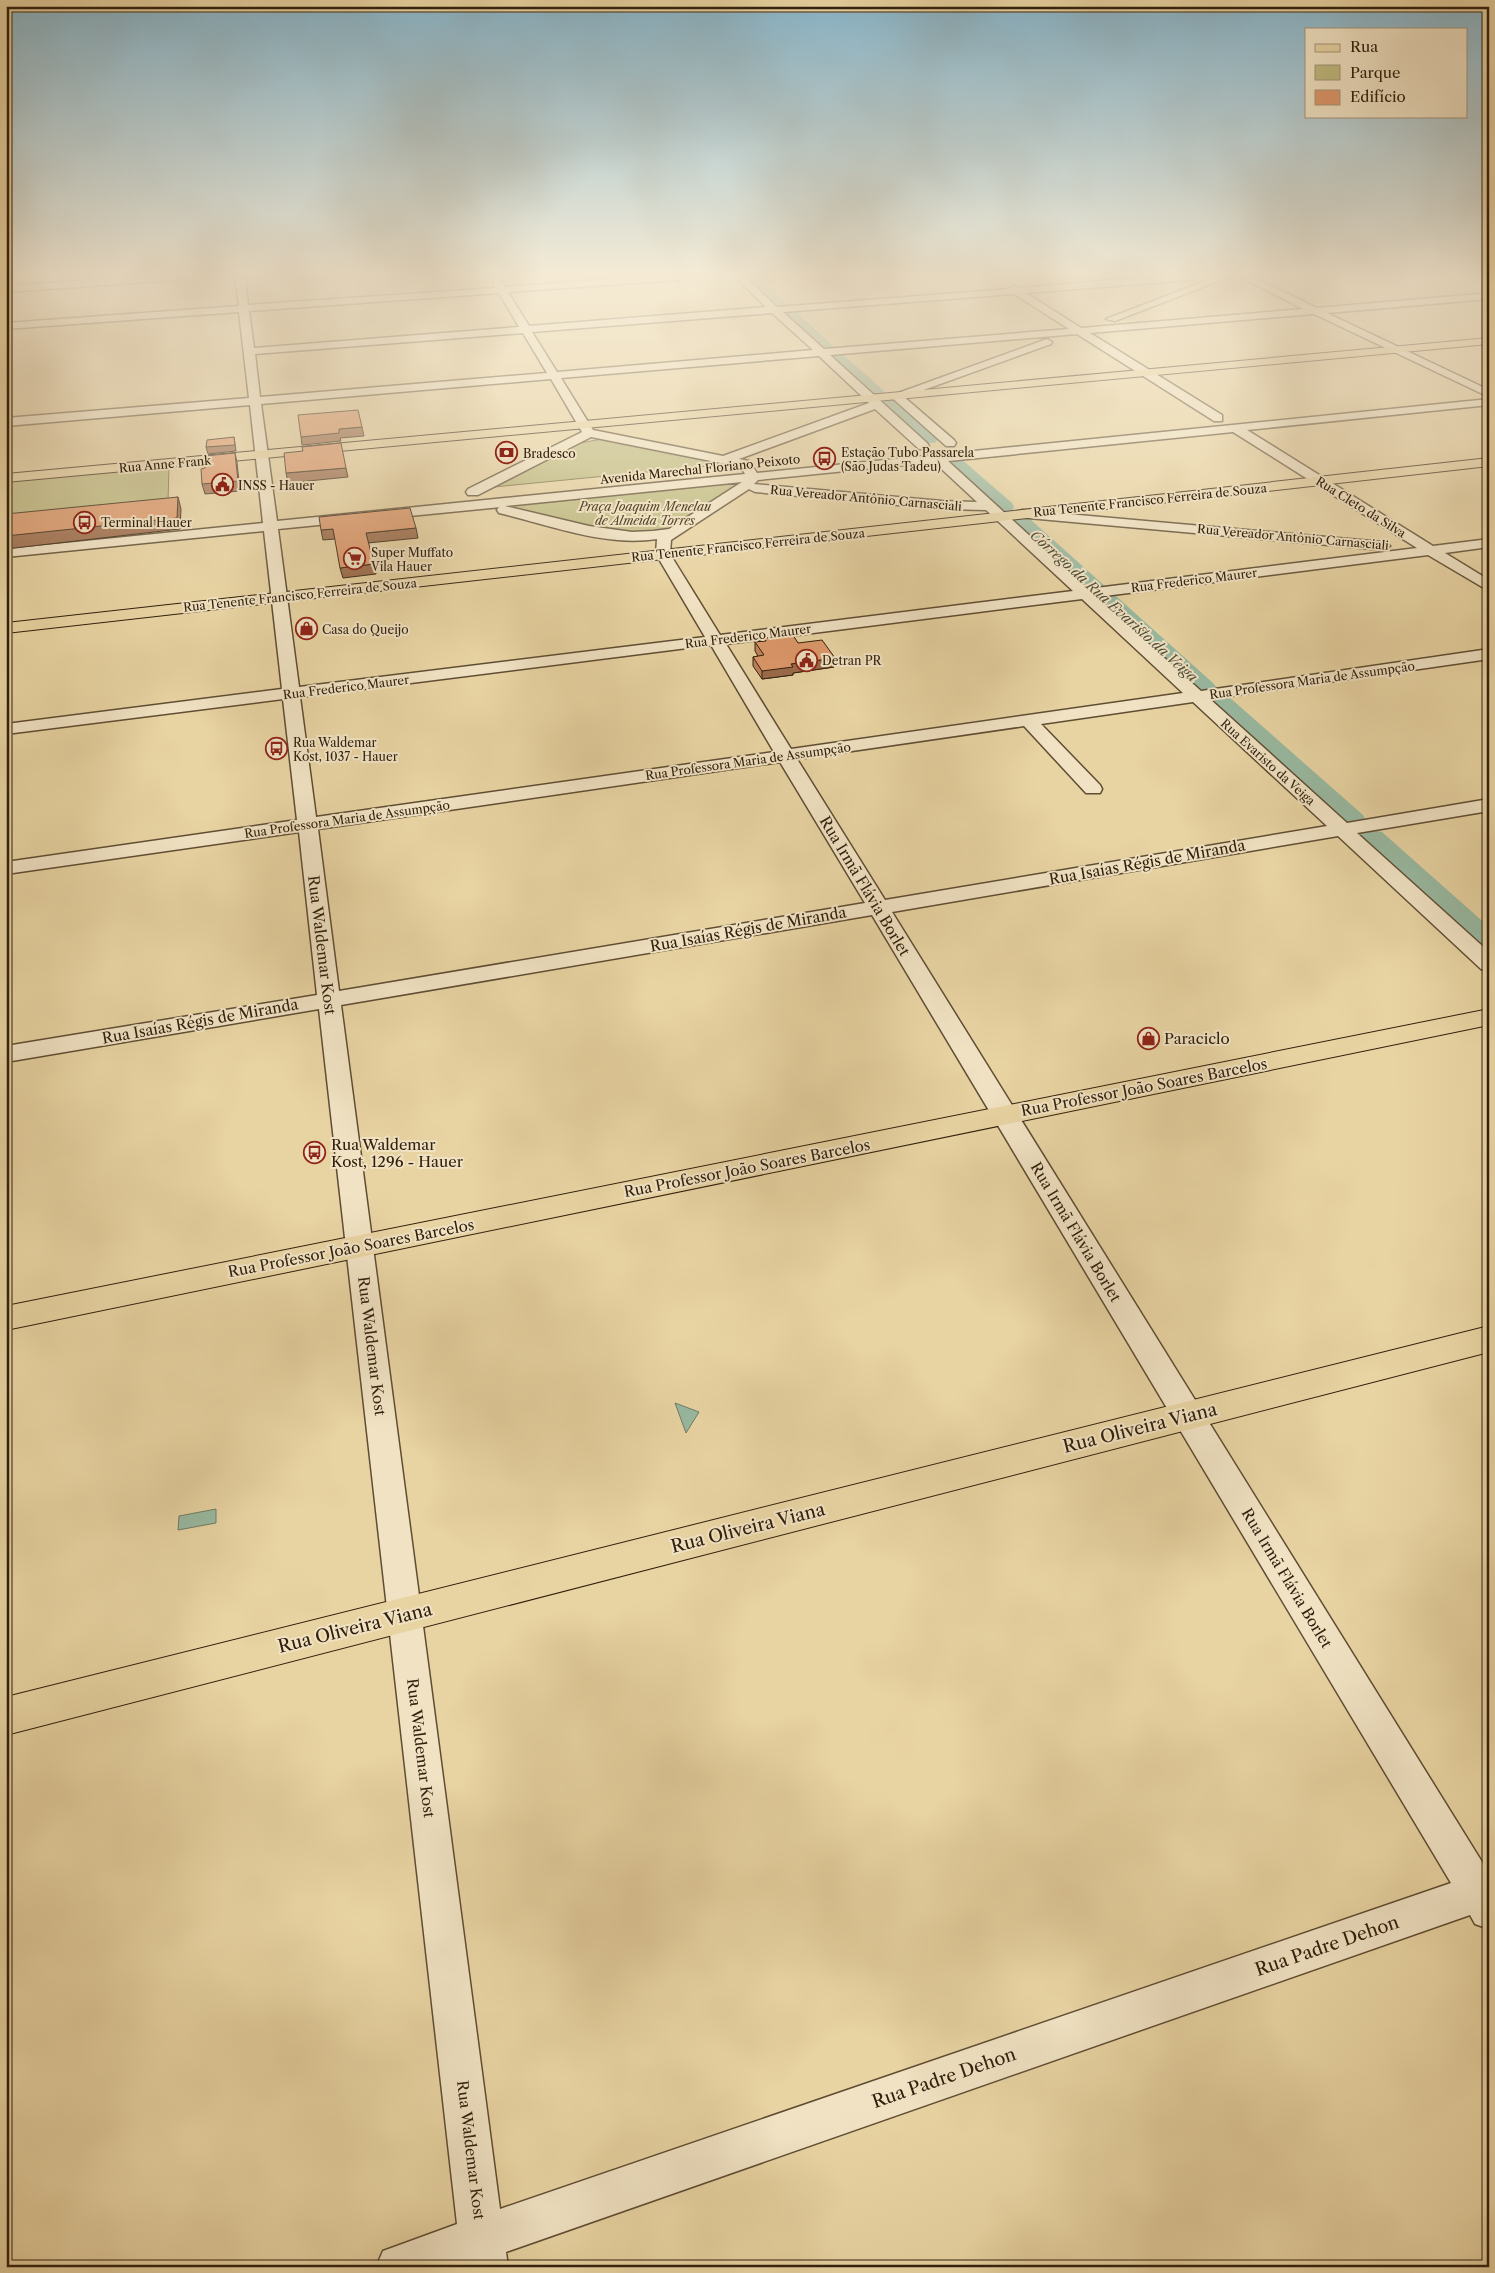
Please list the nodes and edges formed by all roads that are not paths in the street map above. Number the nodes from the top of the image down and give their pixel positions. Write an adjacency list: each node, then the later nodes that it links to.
1 (254, 383): 13 (street, Rua Waldemar Kost)
2 (461, 383): 13 (street)
3 (559, 383): 19 (street)
4 (854, 383): 14 (street)
5 (932, 383): 11 (street)
6 (1037, 383): 11 (main road, Rua Anne Frank)
7 (1162, 383): 16 (street)
8 (1469, 383): 9 (street)
9 (1486, 391): 10 (street)
10 (1456, 393)
11 (896, 396): 14 (main road, Rua Anne Frank); 21 (street)
12 (1387, 400): 16 (street)
13 (256, 401): 17 (street); 23 (street, Rua Waldemar Kost)
14 (874, 401): 19 (main road, Rua Anne Frank); 21 (street); 25 (street)
15 (1489, 402): 18 (street, Avenida Marechal Floriano Peixoto)
16 (1218, 418): 20 (street)
17 (6, 422)
18 (1234, 427): 24 (street, Avenida Marechal Floriano Peixoto); 30 (street, Rua Cleto da Silva)
19 (586, 429): 23 (main road, Rua Anne Frank); 25 (street); 32 (street)
20 (1103, 429)
21 (923, 446): 22 (street)
22 (908, 448)
23 (262, 455): 29 (main road, Rua Anne Frank); 38 (street, Rua Waldemar Kost)
24 (937, 458): 28 (street, Avenida Marechal Floriano Peixoto); 35 (street, Rua Evaristo da Veiga)
25 (724, 460): 28 (street)
26 (764, 462): 28 (street, Avenida Marechal Floriano Peixoto)
27 (1489, 462): 30 (main road, Rua Tenente Francisco Ferreira de Souza)
28 (750, 470): 31 (street); 32 (street, Avenida Marechal Floriano Peixoto); 33 (street, Avenida Marechal Floriano Peixoto)
29 (6, 478)
30 (1319, 481): 34 (main road, Rua Tenente Francisco Ferreira de Souza); 41 (street, Rua Cleto da Silva)
31 (744, 487): 35 (street, Rua Vereador Antônio Carnasciali); 40 (street)
32 (473, 492): 38 (street, Avenida Marechal Floriano Peixoto)
33 (482, 505): 38 (street, Avenida Marechal Floriano Peixoto); 40 (street)
34 (1082, 507): 36 (main road, Rua Tenente Francisco Ferreira de Souza); 37 (street)
35 (995, 511): 36 (main road, Rua Tenente Francisco Ferreira de Souza); 40 (main road, Rua Tenente Francisco Ferreira de Souza); 45 (street, Rua Evaristo da Veiga)
36 (1022, 514): 37 (street, Rua Vereador Antônio Carnasciali)
37 (1097, 519): 41 (street, Rua Vereador Antônio Carnasciali)
38 (270, 520): 42 (street, Avenida Marechal Floriano Peixoto); 46 (street, Rua Waldemar Kost)
39 (1489, 543): 41 (street, Rua Frederico Maurer)
40 (660, 545): 46 (main road, Rua Tenente Francisco Ferreira de Souza); 48 (street, Rua Irmã Flávia Borlet)
41 (1430, 550): 43 (street, Rua Vereador Antônio Carnasciali); 44 (street, Rua Cleto da Silva); 45 (street, Rua Frederico Maurer)
42 (6, 554)
43 (1489, 556)
44 (1489, 587)
45 (1088, 593): 48 (street, Rua Frederico Maurer); 51 (street, Rua Evaristo da Veiga)
46 (280, 598): 47 (main road, Rua Tenente Francisco Ferreira de Souza); 50 (street, Rua Waldemar Kost)
47 (6, 628)
48 (715, 640): 50 (street, Rua Frederico Maurer); 54 (street, Rua Irmã Flávia Borlet)
49 (1489, 654): 51 (street, Rua Professora Maria de Assumpção)
50 (292, 694): 53 (street, Rua Frederico Maurer); 57 (street, Rua Waldemar Kost)
51 (1197, 696): 52 (street, Rua Professora Maria de Assumpção); 58 (street, Rua Evaristo da Veiga)
52 (1030, 721): 54 (street, Rua Professora Maria de Assumpção); 55 (street)
53 (6, 729)
54 (786, 756): 57 (street, Rua Professora Maria de Assumpção); 60 (street, Rua Irmã Flávia Borlet)
55 (1093, 788)
56 (1489, 805): 58 (street, Rua Isaías Régis de Miranda)
57 (308, 824): 59 (street, Rua Professora Maria de Assumpção); 62 (street, Rua Waldemar Kost)
58 (1342, 829): 60 (street, Rua Isaías Régis de Miranda); 61 (street, Rua Evaristo da Veiga)
59 (6, 868)
60 (878, 907): 62 (street, Rua Isaías Régis de Miranda); 65 (street, Rua Irmã Flávia Borlet)
61 (1489, 964)
62 (329, 999): 64 (street, Rua Isaías Régis de Miranda); 66 (street, Rua Waldemar Kost)
63 (1489, 1017): 65 (main road, Rua Professor João Soares Barcelos)
64 (6, 1054)
65 (1005, 1115): 66 (main road, Rua Professor João Soares Barcelos); 69 (street, Rua Irmã Flávia Borlet)
66 (360, 1246): 67 (main road, Rua Professor João Soares Barcelos); 70 (street, Rua Waldemar Kost)
67 (6, 1318)
68 (1489, 1339): 69 (main road, Rua Oliveira Viana)
69 (1188, 1416): 70 (main road, Rua Oliveira Viana); 72 (street, Rua Irmã Flávia Borlet)
70 (405, 1615): 71 (main road, Rua Oliveira Viana); 73 (street, Rua Waldemar Kost)
71 (6, 1716)
72 (1485, 1898): 73 (street, Rua Padre Dehon)
73 (483, 2252): 74 (street, Rua Padre Dehon)
74 (399, 2267)

